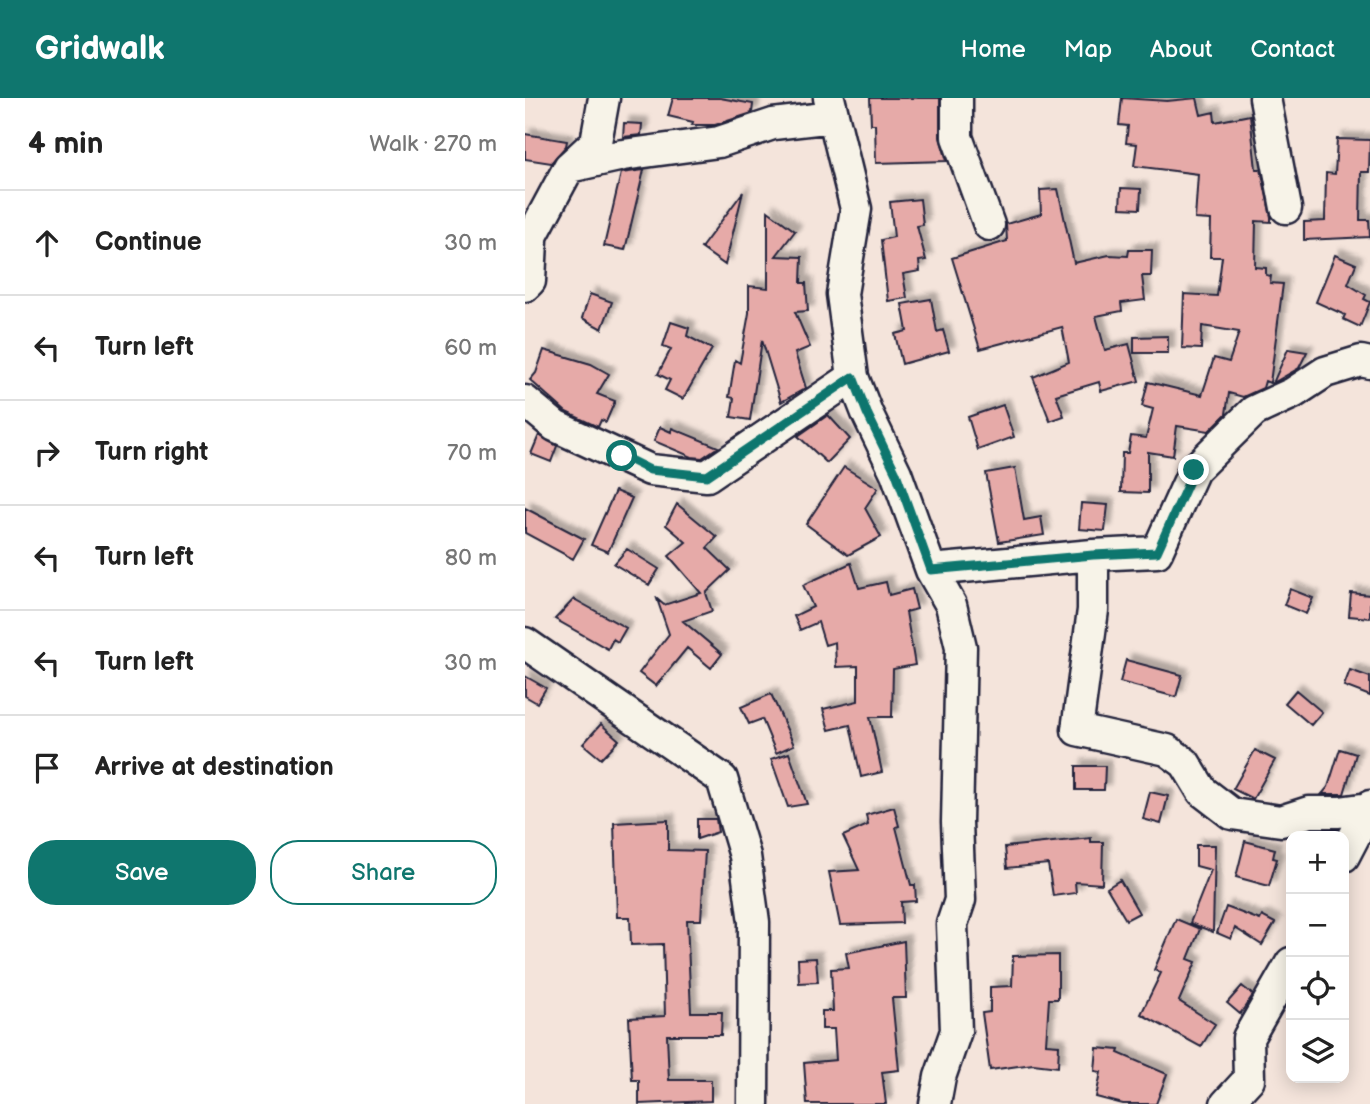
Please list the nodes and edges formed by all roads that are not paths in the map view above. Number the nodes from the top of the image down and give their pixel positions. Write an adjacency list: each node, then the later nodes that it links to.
1 (604, 98): 5 (street)
2 (957, 98): 7 (street)
3 (1265, 98): 6 (street)
4 (831, 107): 5 (street); 11 (street)
5 (569, 167): 8 (street)
6 (1286, 208)
7 (989, 225)
8 (528, 245): 9 (street)
9 (525, 286)
10 (1370, 363): 13 (street)
11 (853, 377): 12 (street); 14 (street)
12 (525, 401)
13 (1093, 555): 14 (street); 16 (street)
14 (931, 570): 20 (street)
15 (525, 643): 19 (street)
16 (1369, 807): 17 (street)
17 (1349, 846)
18 (1286, 972): 21 (street)
19 (753, 1104)
20 (935, 1104)
21 (1226, 1104)

